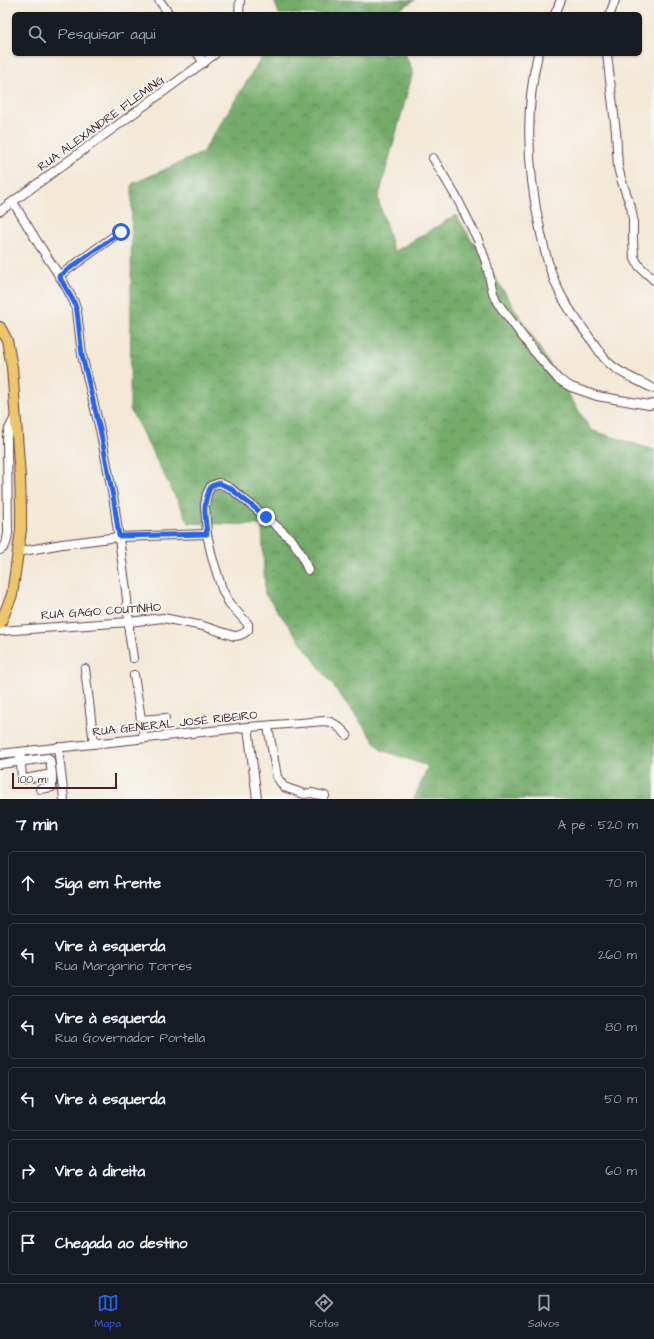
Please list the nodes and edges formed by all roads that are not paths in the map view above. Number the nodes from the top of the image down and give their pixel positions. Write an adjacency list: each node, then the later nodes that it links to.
1 (159, 0): 5 (street)
2 (240, 0): 6 (street)
3 (561, 0): 7 (street)
4 (615, 0): 8 (street)
5 (168, 12)
6 (239, 12)
7 (556, 12)
8 (611, 12)
9 (199, 56): 13 (street)
10 (213, 56): 13 (street, RUA ALEXANDRE FLEMING)
11 (538, 56): 21 (street)
12 (607, 56): 19 (street)
13 (204, 63): 15 (street, RUA ALEXANDRE FLEMING)
14 (432, 158): 22 (street)
15 (13, 202): 16 (street, RUA ALEXANDRE FLEMING); 18 (street)
16 (0, 211)
17 (121, 232): 18 (street)
18 (59, 276): 25 (street)
19 (654, 280)
20 (0, 328): 23 (main road)
21 (654, 389)
22 (654, 404)
23 (16, 414): 26 (street); 27 (main road)
24 (207, 534): 25 (street); 28 (street); 29 (street, RUA GAGO COUTINHO)
25 (119, 536): 27 (street); 29 (street)
26 (0, 550)
27 (18, 552): 30 (main road)
28 (308, 570)
29 (129, 622): 31 (street, RUA GAGO COUTINHO); 32 (street)
30 (0, 624)
31 (0, 630)
32 (133, 658)
33 (85, 669): 41 (street)
34 (134, 675): 36 (street)
35 (165, 718): 36 (street)
36 (141, 720): 40 (street)
37 (268, 726): 38 (street, RUA GENERAL JOSÉ RIBEIRO); 39 (street, RUA GENERAL JOSÉ RIBEIRO); 49 (street)
38 (248, 727): 40 (street, RUA GENERAL JOSÉ RIBEIRO); 51 (street)
39 (346, 735)
40 (144, 738): 41 (street, RUA GENERAL JOSÉ RIBEIRO)
41 (94, 744): 42 (street, RUA GENERAL JOSÉ RIBEIRO)
42 (58, 747): 43 (street, RUA GENERAL JOSÉ RIBEIRO); 50 (street)
43 (20, 752): 44 (street, RUA GENERAL JOSÉ RIBEIRO); 45 (street)
44 (0, 754)
45 (21, 762): 46 (street); 47 (street); 47 (street)
46 (0, 764)
47 (52, 774): 48 (street)
48 (40, 789)
49 (325, 796)
50 (64, 799)
51 (257, 799)

